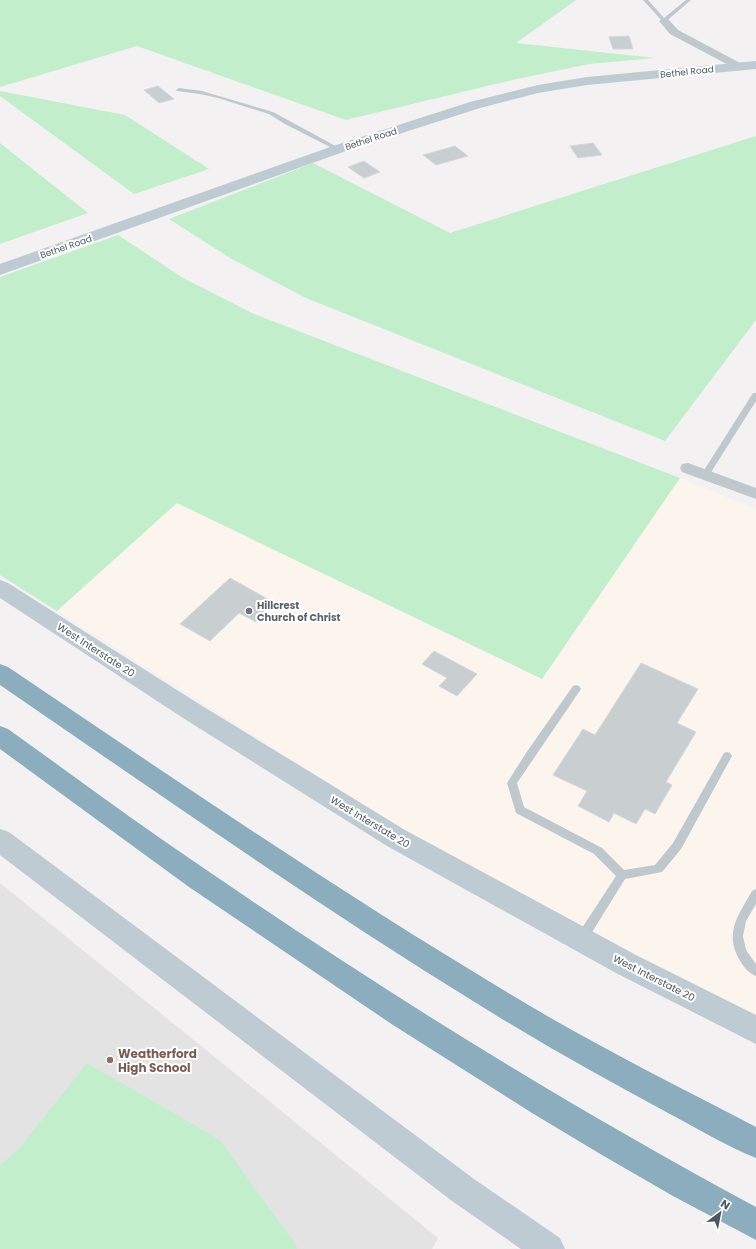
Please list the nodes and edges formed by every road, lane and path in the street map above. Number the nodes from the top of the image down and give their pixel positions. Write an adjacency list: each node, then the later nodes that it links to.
1 (645, 0): 3 (lane)
2 (689, 0): 3 (lane)
3 (664, 21): 5 (street)
4 (756, 65): 5 (main road, Bethel Road)
5 (740, 67): 7 (main road, Bethel Road)
6 (179, 90): 7 (lane)
7 (338, 149): 8 (main road, Bethel Road)
8 (0, 270)
9 (756, 395): 11 (lane)
10 (688, 468): 11 (street)
11 (705, 475): 12 (street)
12 (756, 494)
13 (0, 588): 21 (main road, West Interstate 20)
14 (0, 673): 24 (highway)
15 (576, 689): 19 (lane)
16 (0, 736): 25 (highway)
17 (727, 756): 19 (lane)
18 (0, 840): 26 (main road)
19 (622, 875): 21 (lane)
20 (756, 894): 22 (lane)
21 (581, 939): 23 (main road, West Interstate 20)
22 (756, 971)
23 (756, 1030)
24 (756, 1143)
25 (756, 1224)
26 (549, 1249)

